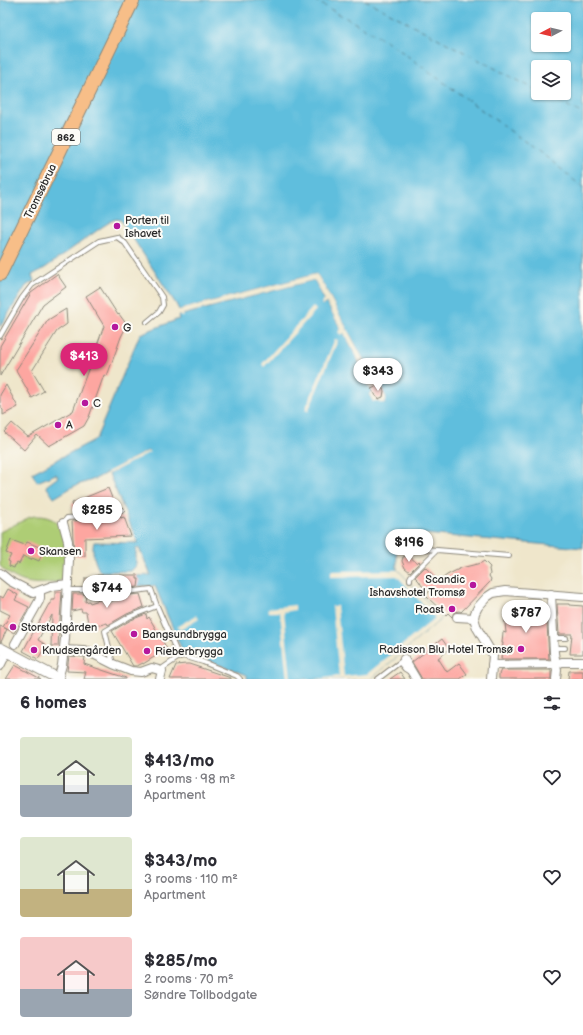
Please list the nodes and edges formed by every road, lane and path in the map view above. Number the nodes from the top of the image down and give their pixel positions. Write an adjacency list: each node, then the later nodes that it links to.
1 (133, 0): 2 (main road, Tromsøbrua / 862)
2 (0, 274)
3 (147, 322): 4 (lane)
4 (0, 336)
5 (122, 510): 6 (lane)
6 (63, 523): 12 (street)
7 (402, 547): 8 (lane)
8 (438, 550): 9 (lane); 11 (lane)
9 (509, 556)
10 (0, 573): 13 (street)
11 (410, 580)
12 (67, 587): 13 (street); 16 (lane); 25 (street)
13 (40, 591): 21 (street)
14 (551, 594): 15 (street); 17 (street); 19 (street)
15 (583, 597)
16 (157, 606): 26 (lane); 29 (lane)
17 (474, 618): 18 (street); 31 (street)
18 (455, 619)
19 (553, 638): 20 (lane); 22 (street)
20 (566, 638)
21 (15, 644)
22 (554, 648): 23 (lane); 30 (street)
23 (565, 648)
24 (4, 650): 32 (street); 36 (street)
25 (64, 650): 29 (street); 36 (street)
26 (179, 657): 33 (lane); 37 (lane)
27 (402, 661): 34 (street); 35 (lane)
28 (583, 662): 30 (street)
29 (113, 664): 33 (street)
30 (557, 664): 31 (street); 39 (street)
31 (492, 665): 38 (street)
32 (0, 666)
33 (161, 675)
34 (413, 675)
35 (382, 678)
36 (59, 679)
37 (240, 679)
38 (491, 679)
39 (556, 679)

